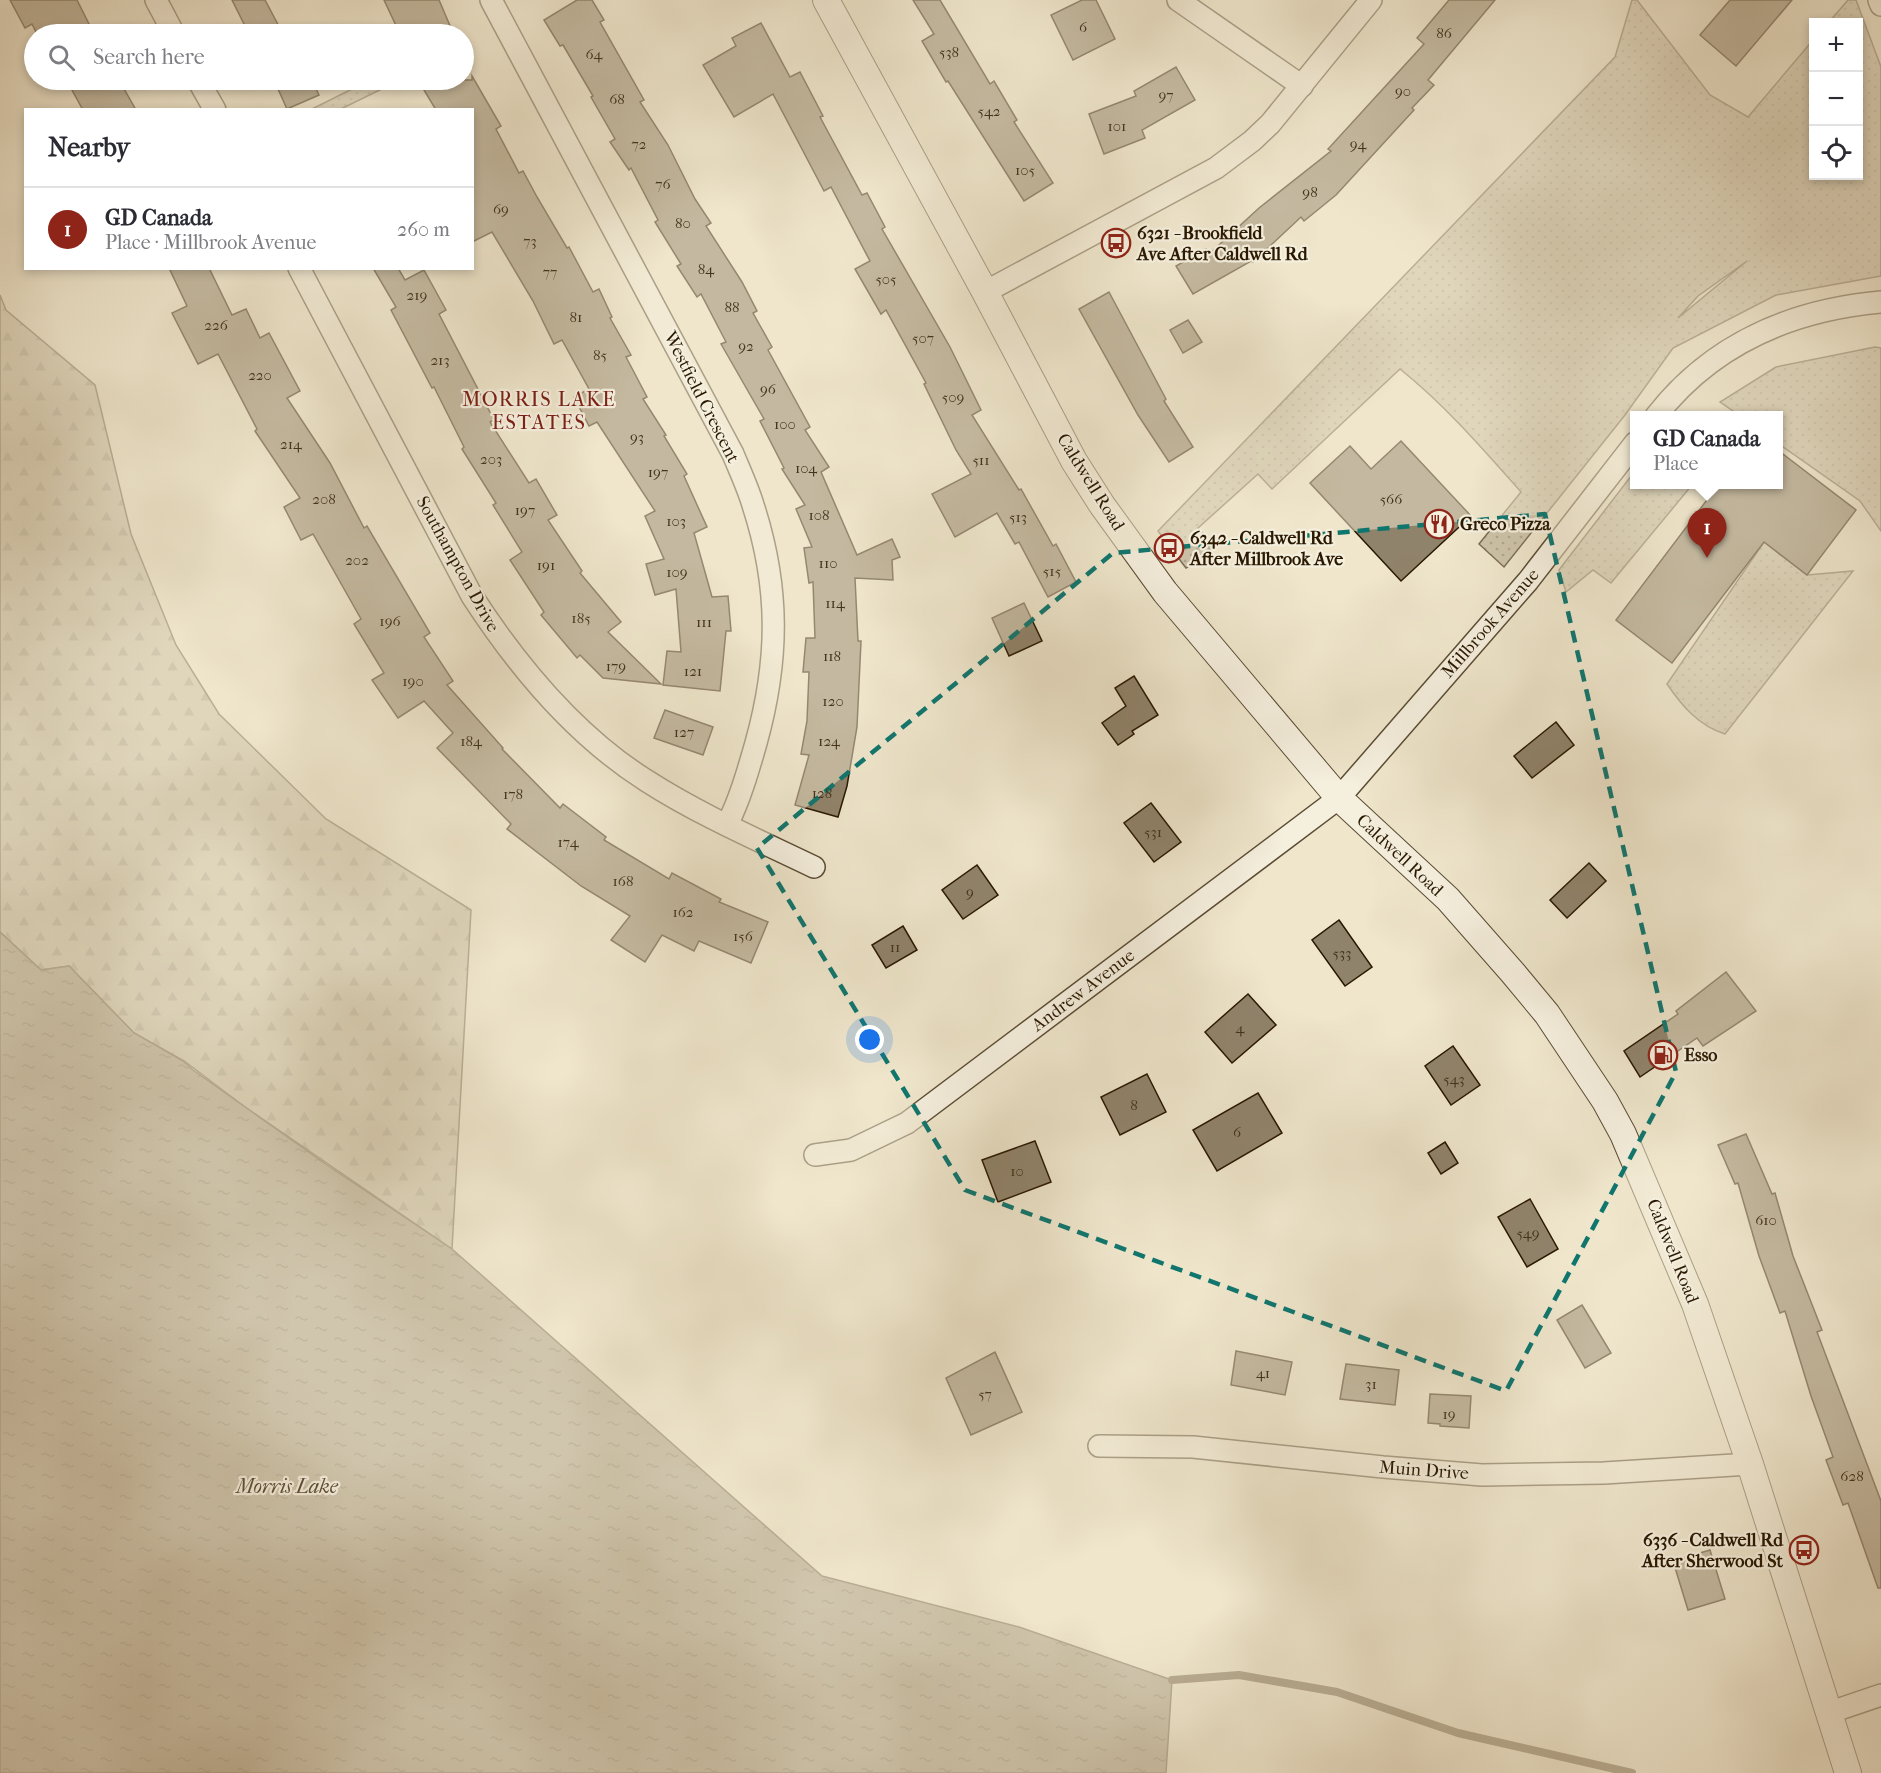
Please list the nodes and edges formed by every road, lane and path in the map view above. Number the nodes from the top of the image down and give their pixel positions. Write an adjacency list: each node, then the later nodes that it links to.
1 (156, 0): 8 (street)
2 (491, 0): 18 (street, Westfield Crescent)
3 (826, 0): 13 (street, Caldwell Road)
4 (1178, 0): 9 (street)
5 (1371, 0): 9 (street)
6 (1879, 0): 7 (street)
7 (1881, 5)
8 (169, 24)
9 (1302, 86): 13 (street)
10 (203, 90): 11 (street)
11 (213, 108)
12 (300, 270): 18 (street, Southampton Drive)
13 (985, 292): 17 (street, Caldwell Road)
14 (1881, 302): 15 (street)
15 (1660, 411)
16 (1630, 449): 17 (street, Millbrook Avenue)
17 (1339, 798): 20 (street, Andrew Avenue); 22 (street, Caldwell Road)
18 (727, 825): 19 (street, Southampton Drive)
19 (814, 867)
20 (814, 1155)
21 (1099, 1446): 22 (street, Muin Drive)
22 (1750, 1464): 24 (street, Caldwell Road)
23 (1881, 1695): 24 (street)
24 (1828, 1713): 25 (street, Caldwell Road)
25 (1848, 1773)

